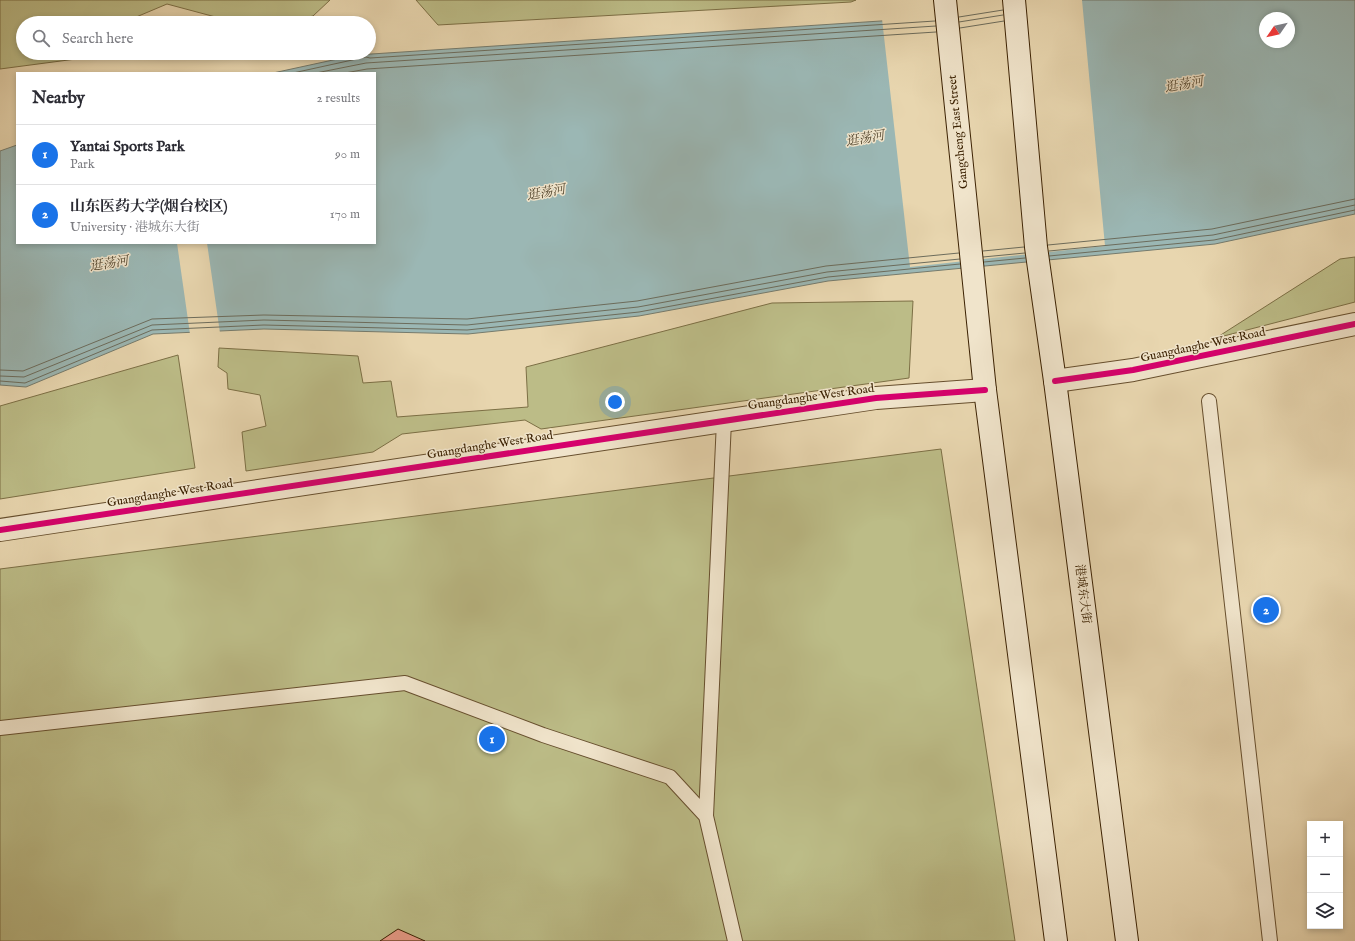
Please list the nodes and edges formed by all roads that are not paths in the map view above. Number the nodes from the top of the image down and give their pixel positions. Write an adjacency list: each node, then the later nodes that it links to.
1 (1014, 0): 4 (main road, 港城东大街)
2 (945, 4): 5 (main road, Gangcheng East Street)
3 (1355, 324): 4 (main road, Guangdanghe West Road)
4 (1055, 381): 13 (main road, 港城东大街)
5 (984, 390): 7 (main road, Guangdanghe West Road); 12 (main road)
6 (1209, 401): 14 (lane)
7 (724, 421): 8 (main road, Guangdanghe West Road); 10 (lane)
8 (0, 530)
9 (0, 728): 10 (lane)
10 (706, 816): 11 (lane)
11 (735, 941)
12 (1056, 941)
13 (1127, 941)
14 (1270, 941)

